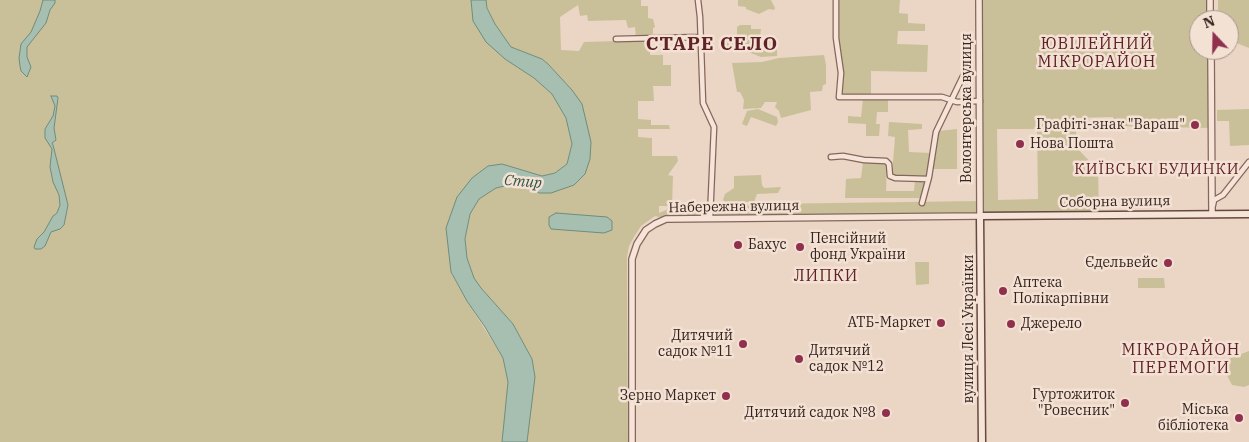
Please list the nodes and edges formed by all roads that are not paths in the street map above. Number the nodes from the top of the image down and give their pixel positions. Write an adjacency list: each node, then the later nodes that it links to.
1 (698, 0): 4 (street)
2 (836, 0): 8 (street)
3 (979, 0): 9 (street, Волонтерська вулиця)
4 (700, 37): 5 (street); 17 (street)
5 (616, 39)
6 (1211, 60): 14 (street)
7 (966, 70): 8 (street)
8 (952, 100): 9 (street); 12 (street)
9 (980, 101): 16 (street, Волонтерська вулиця)
10 (831, 157): 12 (street)
11 (1249, 162): 14 (street)
12 (928, 180): 13 (street)
13 (922, 203)
14 (1212, 210): 15 (main road, Соборна вулиця); 16 (main road, Соборна вулиця)
15 (1249, 214)
16 (980, 216): 17 (street, Набережна вулиця); 19 (main road, вулиця Лесі Українки)
17 (710, 218): 18 (street, Набережна вулиця)
18 (632, 442)
19 (982, 442)

